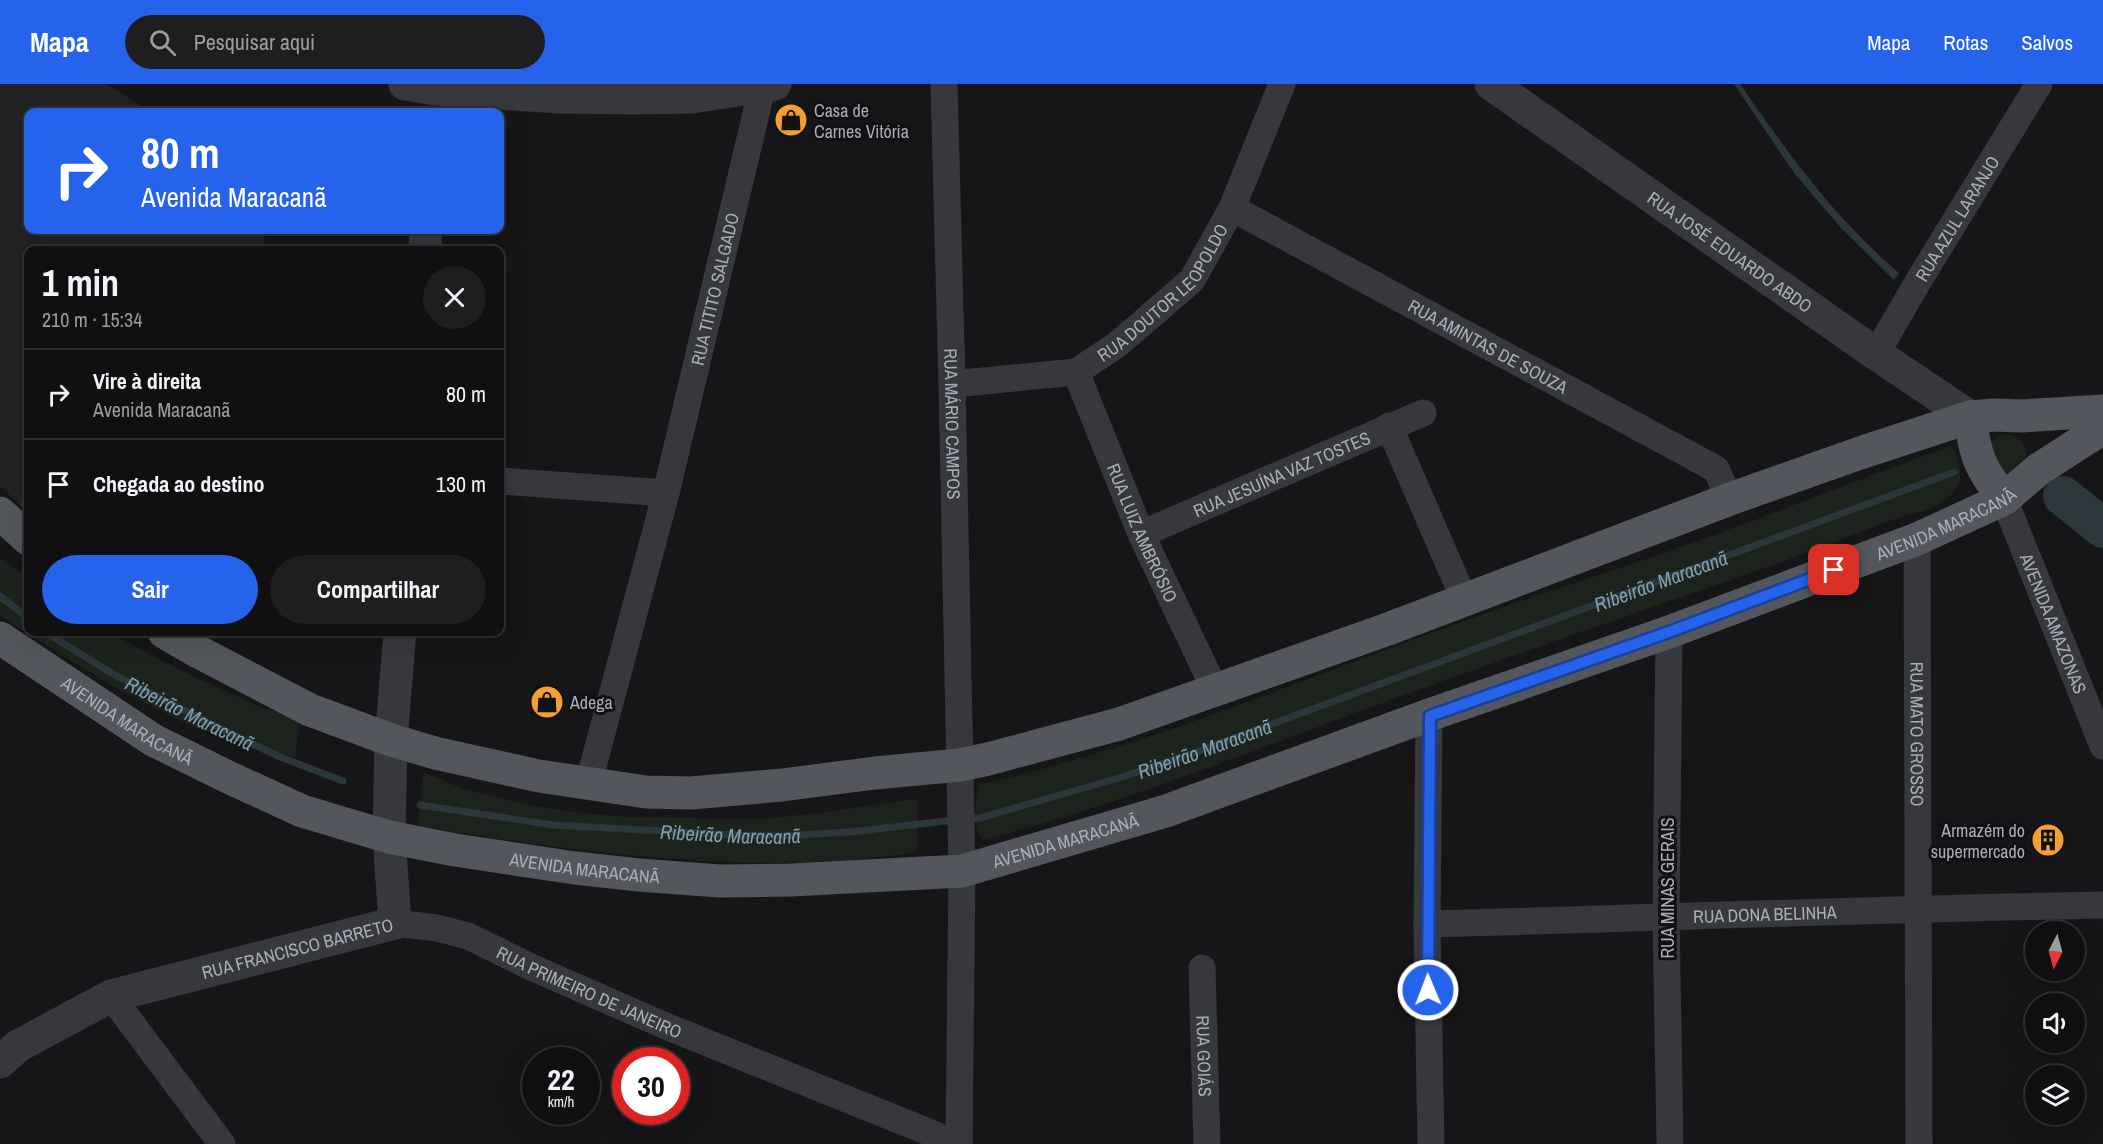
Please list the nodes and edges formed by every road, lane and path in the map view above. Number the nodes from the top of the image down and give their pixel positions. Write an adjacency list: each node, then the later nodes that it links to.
1 (944, 84): 10 (street, RUA MÁRIO CAMPOS)
2 (1282, 84): 7 (street, RUA DOUTOR LEOPOLDO)
3 (1491, 84): 8 (street, RUA JOSÉ EDUARDO ABDO)
4 (2039, 84): 8 (street, RUA AZUL LARANJO)
5 (767, 85): 6 (street); 19 (street, RUA TITITO SALGADO)
6 (427, 92)
7 (1232, 208): 9 (street, RUA DOUTOR LEOPOLDO); 20 (street, RUA AMINTAS DE SOUZA)
8 (1876, 354): 14 (street, RUA JOSÉ EDUARDO ABDO)
9 (1076, 372): 10 (street, RUA DOUTOR LEOPOLDO); 23 (street, RUA LUIZ AMBRÓSIO)
10 (952, 384): 35 (street, RUA MÁRIO CAMPOS)
11 (2103, 411): 13 (main road)
12 (1423, 412): 15 (street, RUA JESUÍNA VAZ TOSTES)
13 (2021, 416): 14 (main road); 17 (main road)
14 (1970, 417): 20 (main road); 21 (main road)
15 (1389, 426): 23 (street, RUA JESUÍNA VAZ TOSTES); 26 (street)
16 (2103, 428): 17 (main road, AVENIDA MARACANÃ)
17 (2039, 469): 21 (main road, AVENIDA MARACANÃ)
18 (504, 481): 19 (street)
19 (666, 493): 36 (street, RUA TITITO SALGADO)
20 (1730, 499): 26 (main road)
21 (2004, 499): 25 (main road, AVENIDA MARACANÃ); 34 (street, AVENIDA AMAZONAS)
22 (0, 513): 24 (main road)
23 (1141, 534): 31 (street, RUA LUIZ AMBRÓSIO)
24 (24, 535)
25 (1917, 539): 27 (main road, AVENIDA MARACANÃ); 40 (street, RUA MATO GROSSO)
26 (1464, 599): 31 (main road)
27 (1669, 632): 32 (main road, AVENIDA MARACANÃ); 41 (street, RUA MINAS GERAIS)
28 (171, 636): 33 (main road)
29 (400, 636): 33 (street, RUA FRANCISCO BARRETO)
30 (0, 639): 37 (main road, AVENIDA MARACANÃ)
31 (1215, 690): 35 (main road)
32 (1430, 716): 38 (main road, AVENIDA MARACANÃ); 43 (street)
33 (391, 740): 36 (main road); 37 (street, RUA FRANCISCO BARRETO)
34 (2103, 746)
35 (960, 779): 36 (main road); 38 (street, RUA MÁRIO CAMPOS)
36 (588, 784)
37 (389, 837): 38 (main road, AVENIDA MARACANÃ); 42 (street, RUA FRANCISCO BARRETO)
38 (961, 861): 49 (street, RUA MÁRIO CAMPOS)
39 (2103, 905): 40 (street, RUA DONA BELINHA)
40 (1918, 908): 41 (street, RUA DONA BELINHA); 53 (street, RUA MATO GROSSO)
41 (1666, 918): 43 (street, RUA DONA BELINHA); 52 (street, RUA MINAS GERAIS)
42 (396, 923): 45 (street, RUA FRANCISCO BARRETO); 48 (street, RUA PRIMEIRO DE JANEIRO)
43 (1427, 924): 51 (street)
44 (1202, 968): 50 (street, RUA GOIÁS)
45 (111, 996): 46 (street, RUA FRANCISCO BARRETO); 47 (street)
46 (0, 1062)
47 (222, 1144)
48 (947, 1144)
49 (959, 1144)
50 (1206, 1144)
51 (1431, 1144)
52 (1670, 1144)
53 (1919, 1144)

